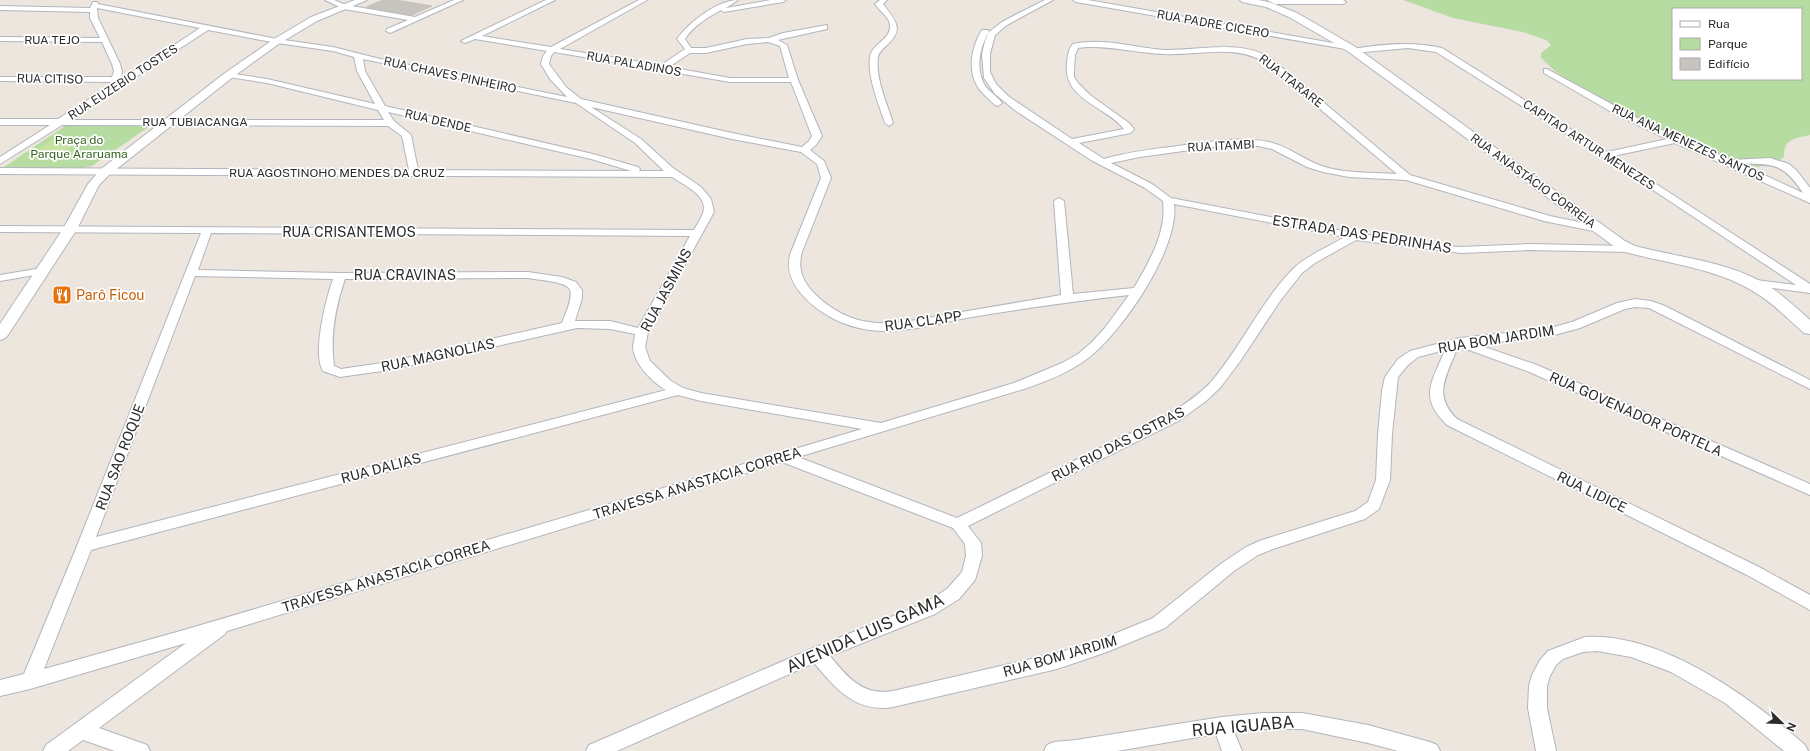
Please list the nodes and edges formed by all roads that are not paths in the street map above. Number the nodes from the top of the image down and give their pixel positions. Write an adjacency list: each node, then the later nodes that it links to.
1 (328, 0): 16 (street)
2 (362, 0): 16 (street)
3 (460, 0): 20 (street)
4 (552, 0): 24 (street)
5 (644, 0): 31 (street)
6 (735, 0): 19 (street)
7 (783, 0): 19 (street)
8 (884, 0): 50 (street)
9 (1050, 0): 52 (street)
10 (1076, 0): 30 (street, RUA PADRE CICERO)
11 (1245, 0): 13 (main road, RUA ANASTÁCIO CORREIA)
12 (74, 2): 18 (street)
13 (1271, 2): 14 (street); 30 (main road, RUA ANASTÁCIO CORREIA)
14 (1343, 2)
15 (93, 6): 18 (street, RUA CHAVES PINHEIRO); 22 (street, RUA CHAVES PINHEIRO); 26 (street)
16 (344, 7): 20 (street); 28 (street)
17 (0, 8): 18 (street, RUA CHAVES PINHEIRO)
18 (59, 8)
19 (715, 11): 32 (street)
20 (414, 19): 23 (street)
21 (824, 27): 27 (street)
22 (206, 28): 28 (street, RUA CHAVES PINHEIRO); 40 (street, RUA EUZEBIO TOSTES)
23 (390, 31)
24 (476, 37): 29 (street); 31 (street, RUA PALADINOS)
25 (0, 40): 26 (street, RUA TEJO)
26 (105, 40): 40 (street)
27 (771, 40): 32 (street); 41 (street)
28 (277, 41): 33 (street, RUA CHAVES PINHEIRO); 38 (street)
29 (465, 41)
30 (1352, 49): 54 (street, CAPITAO ARTUR MENEZES); 70 (main road, RUA ANASTÁCIO CORREIA)
31 (552, 50): 36 (street, RUA PALADINOS); 44 (street, RUA JASMINS)
32 (689, 50): 36 (street)
33 (358, 56): 34 (street, RUA CHAVES PINHEIRO); 35 (street)
34 (379, 61): 35 (street); 44 (street, RUA CHAVES PINHEIRO)
35 (360, 68): 42 (street)
36 (662, 68): 41 (street, RUA PALADINOS)
37 (1547, 71): 51 (street, RUA ANA MENEZES SANTOS)
38 (229, 75): 43 (street, RUA DENDE); 47 (street)
39 (0, 79): 40 (street, RUA CITISO)
40 (120, 80): 48 (street, RUA EUZEBIO TOSTES)
41 (794, 80): 53 (street)
42 (373, 94): 43 (street); 45 (street)
43 (352, 101): 45 (street, RUA DENDE)
44 (576, 101): 53 (street, RUA CHAVES PINHEIRO); 62 (street, RUA JASMINS)
45 (381, 108): 49 (street); 61 (street, RUA DENDE)
46 (0, 122): 48 (street, RUA TUBIACANGA)
47 (169, 122): 48 (street, RUA TUBIACANGA); 49 (street, RUA TUBIACANGA); 59 (street)
48 (59, 123): 55 (street, RUA EUZEBIO TOSTES)
49 (390, 123): 60 (street)
50 (889, 123)
51 (1677, 140): 54 (street); 57 (street, RUA ANA MENEZES SANTOS)
52 (1072, 142): 56 (street); 63 (street, RUA ITARARE)
53 (804, 150): 82 (street, RUA CLAPP)
54 (1604, 155): 80 (street, CAPITAO ARTUR MENEZES)
55 (0, 162)
56 (1103, 162): 63 (street, RUA ITAMBI); 66 (street)
57 (1729, 162): 64 (street); 67 (street, RUA ANA MENEZES SANTOS)
58 (0, 171): 59 (street, RUA AGOSTINOHO MENDES DA CRUZ)
59 (105, 172): 60 (street, RUA AGOSTINOHO MENDES DA CRUZ); 69 (street)
60 (414, 172): 61 (street, RUA AGOSTINOHO MENDES DA CRUZ)
61 (646, 173): 62 (street, RUA AGOSTINOHO MENDES DA CRUZ)
62 (674, 174): 72 (street, RUA JASMINS)
63 (1407, 177): 70 (street, RUA ITARARE)
64 (1810, 195)
65 (1059, 200): 82 (street)
66 (1168, 200): 73 (street, ESTRADA DAS PEDRINHAS); 81 (street, TRAVESSA ANASTACIA CORREA)
67 (1810, 200)
68 (0, 229): 69 (street, RUA CRISANTEMOS)
69 (70, 229): 71 (street, RUA CRISANTEMOS); 75 (street)
70 (1598, 229): 74 (main road, RUA ANASTÁCIO CORREIA)
71 (207, 231): 72 (street, RUA CRISANTEMOS); 76 (street, RUA SAO ROQUE)
72 (697, 233): 85 (street, RUA JASMINS)
73 (1354, 236): 74 (street, ESTRADA DAS PEDRINHAS); 93 (street, RUA RIO DAS OSTRAS)
74 (1630, 249): 79 (main road, RUA ANASTÁCIO CORREIA)
75 (42, 271): 78 (street); 86 (street)
76 (192, 273): 77 (street, RUA CRAVINAS); 94 (street, RUA SAO ROQUE)
77 (340, 276): 83 (street, RUA CRAVINAS); 83 (street, RUA MAGNOLIAS)
78 (0, 278)
79 (1748, 282): 80 (street); 84 (main road, RUA ANASTÁCIO CORREIA)
80 (1810, 289)
81 (1138, 291): 82 (street, RUA CLAPP); 90 (street, TRAVESSA ANASTACIA CORREA)
82 (1067, 298)
83 (567, 326): 85 (street, RUA MAGNOLIAS)
84 (1810, 329)
85 (642, 332): 89 (street, RUA JASMINS)
86 (0, 335)
87 (1456, 343): 88 (street, RUA BOM JARDIM); 92 (street, RUA GOVENADOR PORTELA); 95 (street, RUA LIDICE); 97 (street, RUA BOM JARDIM)
88 (1810, 385)
89 (678, 391): 90 (street, RUA JASMINS); 94 (street, RUA DALIAS)
90 (883, 428): 91 (street, TRAVESSA ANASTACIA CORREA)
91 (783, 457): 93 (street); 96 (street, TRAVESSA ANASTACIA CORREA)
92 (1810, 490)
93 (958, 524): 97 (street, AVENIDA LUIS GAMA)
94 (85, 546): 98 (street, RUA SAO ROQUE)
95 (1810, 603)
96 (226, 624): 98 (street, TRAVESSA ANASTACIA CORREA); 101 (street)
97 (818, 654): 104 (street, AVENIDA LUIS GAMA)
98 (30, 681): 99 (street, TRAVESSA ANASTACIA CORREA)
99 (0, 688)
100 (1222, 725): 105 (street, RUA IGUABA); 106 (street); 107 (street, RUA IGUABA)
101 (82, 731): 102 (street); 103 (street)
102 (54, 751)
103 (140, 751)
104 (596, 751)
105 (1054, 751)
106 (1232, 751)
107 (1430, 751)
108 (1546, 751): 109 (street)
109 (1798, 751)

